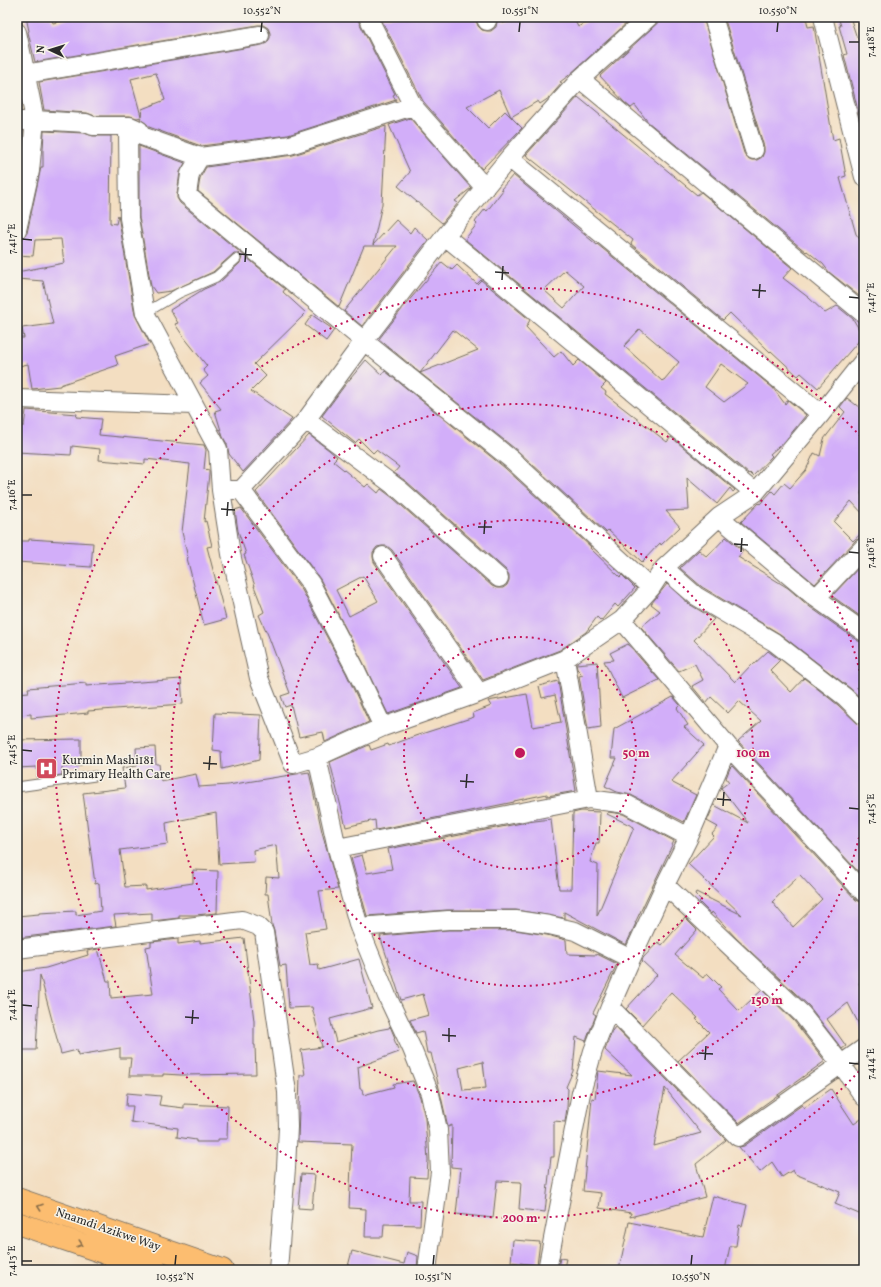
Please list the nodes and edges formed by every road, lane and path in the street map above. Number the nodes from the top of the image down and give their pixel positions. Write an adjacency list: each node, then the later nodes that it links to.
1 (368, 17): 9 (street)
2 (649, 17): 8 (street)
3 (712, 17): 12 (street)
4 (823, 17): 15 (street)
5 (17, 32): 7 (street)
6 (260, 35): 7 (street)
7 (25, 74): 10 (street)
8 (580, 79): 14 (street); 21 (street)
9 (413, 106): 13 (street); 16 (street)
10 (35, 120): 11 (street); 13 (street); 17 (street)
11 (17, 121)
12 (754, 150)
13 (200, 157): 20 (street); 22 (street)
14 (509, 158): 16 (street); 26 (street)
15 (864, 177)
16 (485, 188): 18 (street)
17 (17, 230)
18 (445, 236): 22 (street); 30 (street)
19 (236, 259): 20 (lane)
20 (145, 312): 25 (street)
21 (864, 314)
22 (364, 341): 27 (street); 36 (street)
23 (864, 360): 26 (street)
24 (17, 399): 25 (street)
25 (194, 405): 28 (street)
26 (821, 414): 30 (street)
27 (306, 420): 29 (street); 35 (street)
28 (220, 490): 29 (street); 45 (street)
29 (241, 490): 43 (street)
30 (755, 493): 31 (street)
31 (719, 517): 34 (street); 37 (street)
32 (864, 547): 37 (street)
33 (383, 556): 41 (street)
34 (664, 568): 36 (street); 42 (street)
35 (499, 578)
36 (651, 588): 38 (street)
37 (816, 598): 39 (street)
38 (622, 620): 40 (street); 44 (street)
39 (864, 632)
40 (565, 659): 41 (street); 48 (street)
41 (479, 693): 43 (street)
42 (864, 716)
43 (383, 727): 45 (street)
44 (728, 746): 49 (street); 52 (street)
45 (317, 757): 50 (street)
46 (94, 776): 47 (lane)
47 (17, 787)
48 (589, 799): 49 (street); 50 (street)
49 (690, 837): 51 (street)
50 (338, 848): 53 (street)
51 (666, 885): 55 (street); 58 (street)
52 (864, 893)
53 (359, 927): 55 (street); 65 (street)
54 (17, 949): 64 (street)
55 (631, 959): 56 (street)
56 (610, 1007): 58 (street); 66 (street)
57 (864, 1048): 58 (street)
58 (841, 1064): 59 (street)
59 (864, 1097)
60 (17, 1199): 63 (highway, Nnamdi Azikwe Way, one-way to 60)
61 (17, 1223): 62 (highway, Nnamdi Azikwe Way, one-way to 62)
62 (156, 1270)
63 (222, 1270)
64 (278, 1270)
65 (427, 1270)
66 (547, 1270)

